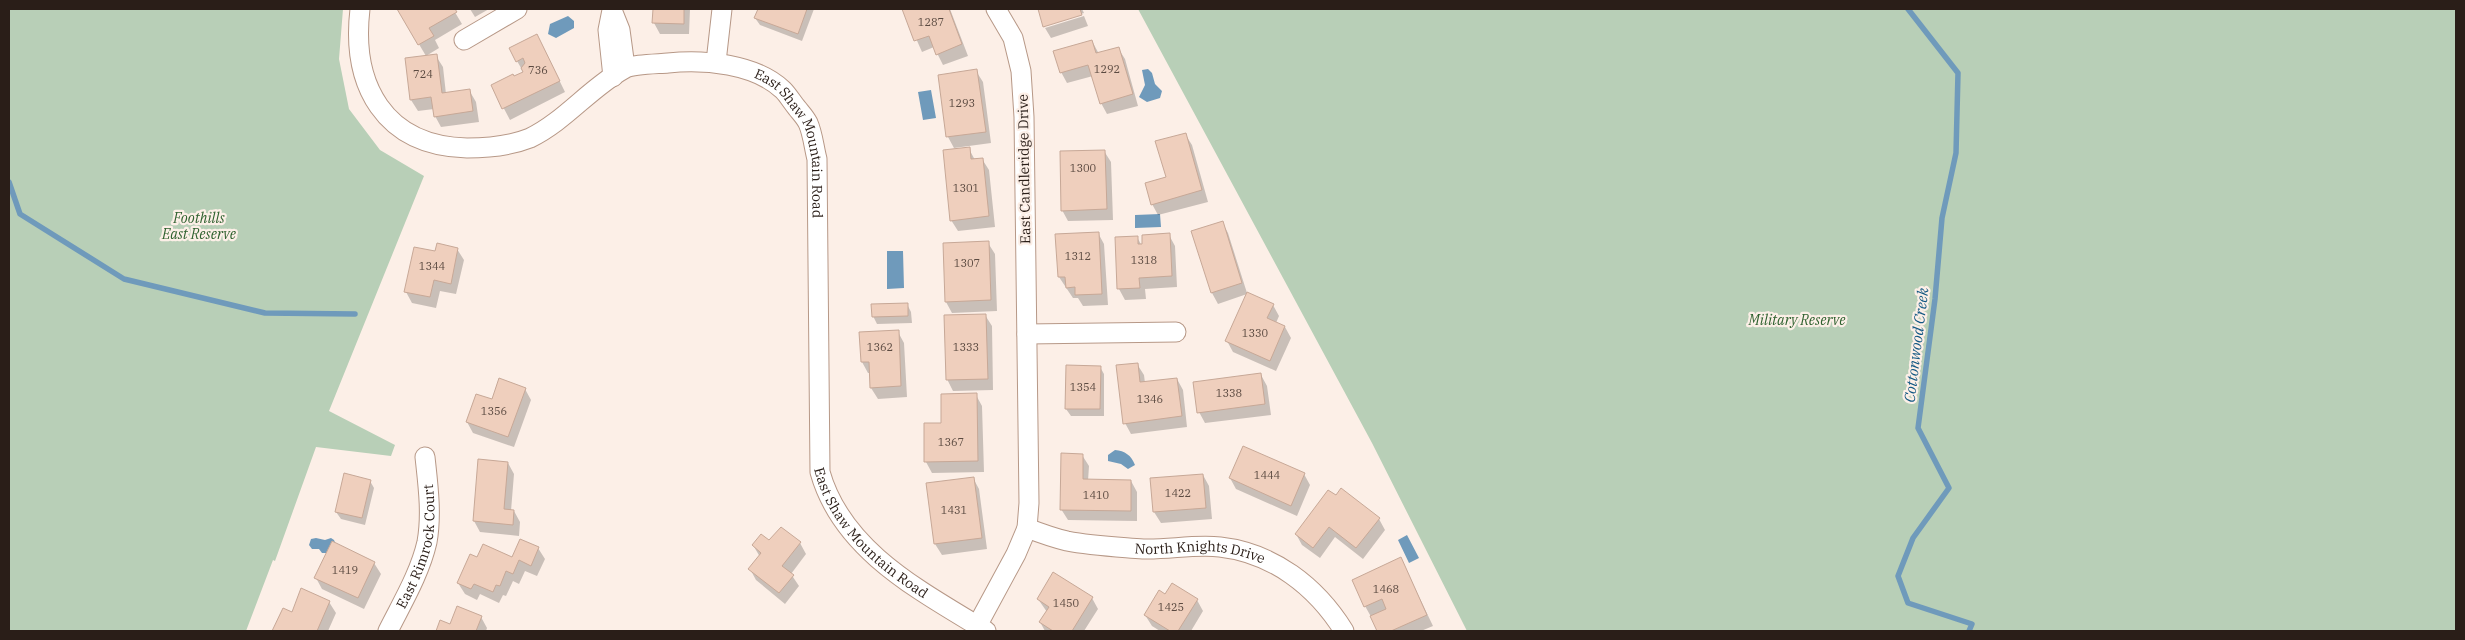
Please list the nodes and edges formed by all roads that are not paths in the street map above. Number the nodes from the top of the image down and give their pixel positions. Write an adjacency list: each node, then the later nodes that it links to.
1 (360, 9): 8 (street)
2 (517, 9): 6 (street)
3 (612, 9): 8 (street)
4 (722, 9): 7 (street)
5 (996, 9): 10 (street, East Candleridge Drive)
6 (464, 40)
7 (716, 62): 8 (street, East Shaw Mountain Road); 13 (street, East Shaw Mountain Road)
8 (619, 72)
9 (1176, 332): 10 (street)
10 (1027, 334): 12 (street, East Candleridge Drive)
11 (425, 457): 14 (street, East Rimrock Court)
12 (1028, 528): 13 (street, East Candleridge Drive); 15 (street, North Knights Drive)
13 (981, 628)
14 (388, 631)
15 (1344, 631)

